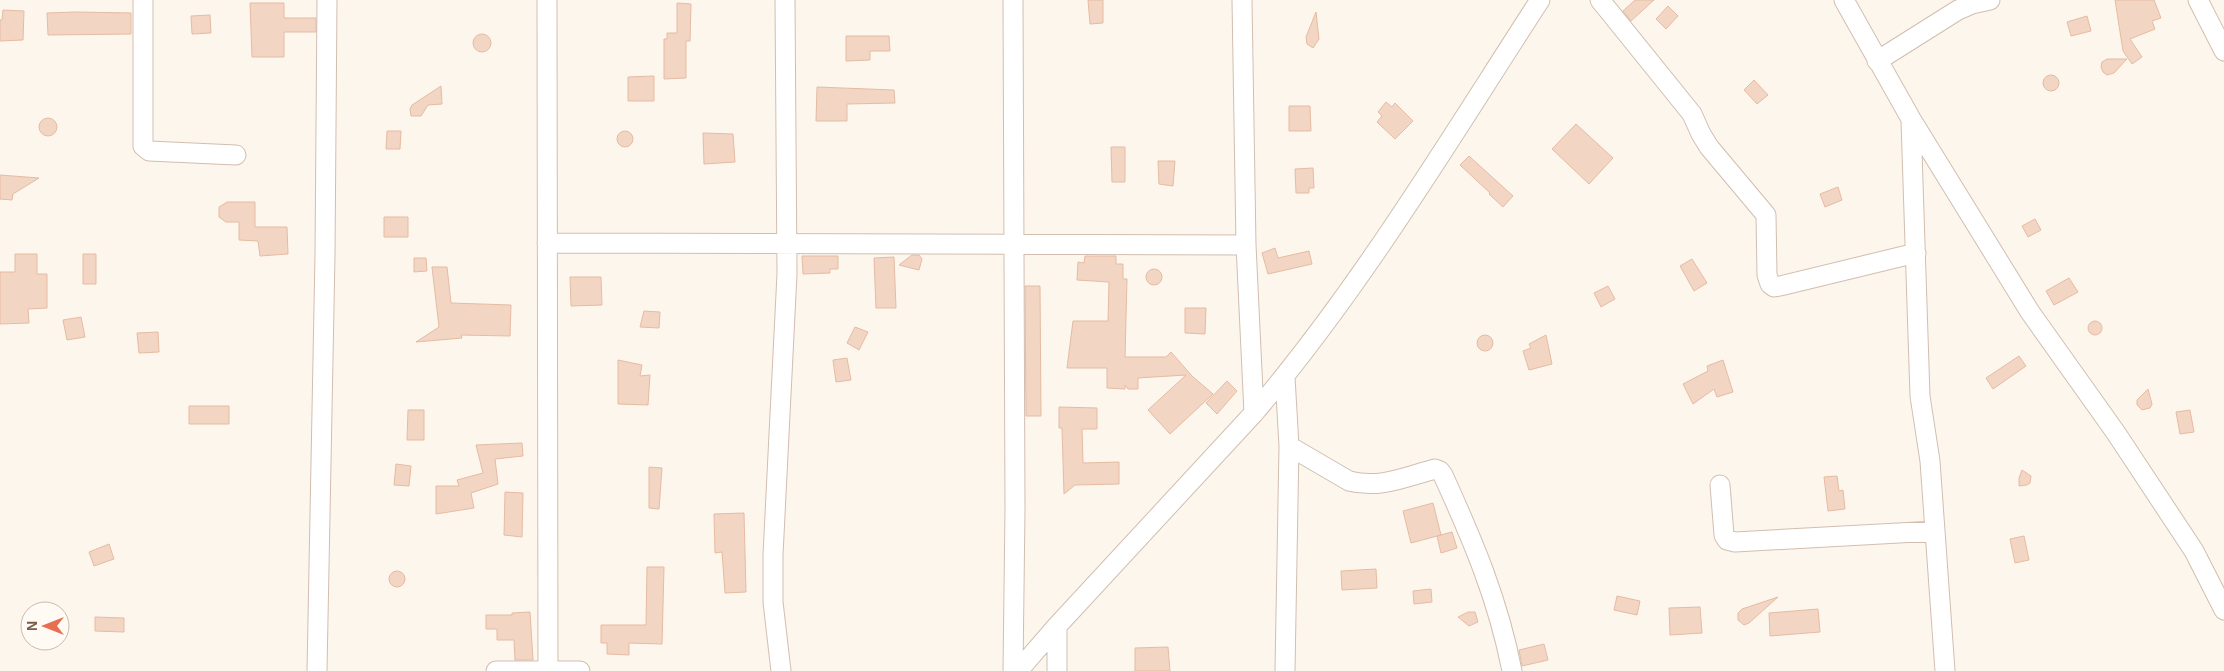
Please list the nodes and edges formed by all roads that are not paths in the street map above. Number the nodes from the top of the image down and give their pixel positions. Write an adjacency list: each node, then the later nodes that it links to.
1 (143, 0): 15 (street)
2 (327, 0): 28 (street)
3 (547, 0): 16 (street)
4 (785, 0): 17 (street)
5 (1012, 0): 19 (street)
6 (1242, 0): 18 (street)
7 (1540, 0): 21 (street)
8 (1600, 0): 20 (street)
9 (1844, 0): 13 (street)
10 (1990, 0): 13 (street)
11 (2198, 0): 12 (street)
12 (2224, 51)
13 (1877, 61): 14 (street)
14 (1911, 119): 20 (street); 26 (street)
15 (236, 155)
16 (548, 243): 17 (street); 30 (street)
17 (786, 243): 19 (street); 32 (street)
18 (1246, 245): 19 (street); 22 (street)
19 (1014, 246): 33 (street)
20 (1916, 253): 25 (street)
21 (1285, 377): 22 (street); 23 (street)
22 (1254, 413): 27 (street)
23 (1290, 446): 36 (street); 37 (street)
24 (1720, 485): 25 (street)
25 (1935, 531): 38 (street)
26 (2224, 610)
27 (1057, 626): 34 (street); 35 (street)
28 (317, 671)
29 (496, 671): 30 (street)
30 (548, 671): 31 (street)
31 (580, 671)
32 (781, 671)
33 (1013, 671)
34 (1018, 671)
35 (1057, 671)
36 (1285, 671)
37 (1512, 671)
38 (1945, 671)

